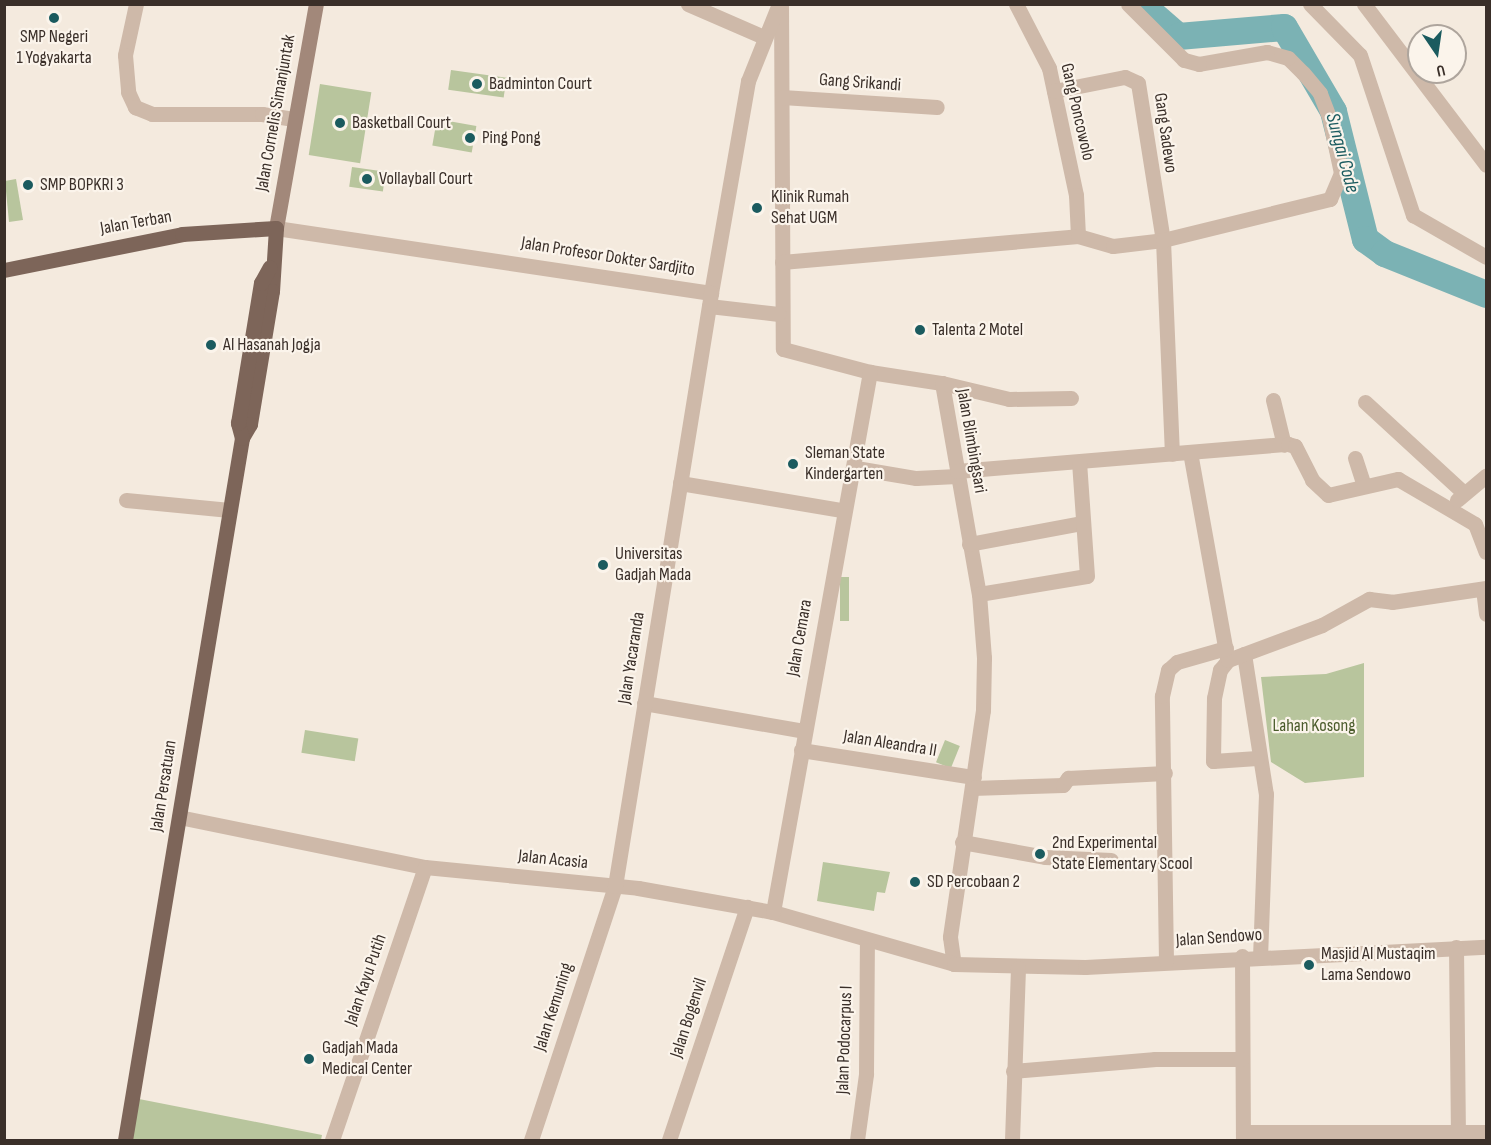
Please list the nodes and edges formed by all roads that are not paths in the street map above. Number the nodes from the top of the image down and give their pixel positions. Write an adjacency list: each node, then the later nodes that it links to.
1 (136, 4): 13 (street)
2 (316, 4): 13 (main road, Jalan Cornelis Simanjuntak)
3 (688, 4): 9 (street)
4 (780, 4): 9 (street, Jalan Profesor Dokter Sardjito); 11 (street, Jalan Blimbingsari)
5 (1016, 4): 10 (street, Gang Poncowolo)
6 (1128, 4): 17 (street)
7 (1310, 4): 18 (street)
8 (1364, 4): 14 (street)
9 (764, 37): 21 (street, Jalan Profesor Dokter Sardjito)
10 (1054, 91): 16 (street, Gang Poncowolo); 17 (street, Gang Sadewo)
11 (782, 97): 12 (street, Gang Srikandi); 19 (street, Jalan Blimbingsari)
12 (937, 107)
13 (294, 119): 15 (main road, Jalan Cornelis Simanjuntak)
14 (1486, 165)
15 (276, 228): 20 (main road, Jalan Terban); 21 (street, Jalan Profesor Dokter Sardjito); 41 (main road, Jalan Persatuan)
16 (1078, 236): 17 (street); 19 (street)
17 (1163, 240): 30 (street)
18 (1486, 257)
19 (782, 262): 22 (street, Jalan Blimbingsari)
20 (4, 270)
21 (710, 299): 22 (street); 36 (street, Jalan Yacaranda)
22 (779, 314): 23 (street, Jalan Blimbingsari)
23 (870, 372): 24 (street, Jalan Blimbingsari); 33 (street, Jalan Cemara)
24 (942, 382): 25 (street); 34 (street, Jalan Blimbingsari)
25 (1071, 398)
26 (1273, 400): 28 (street)
27 (1365, 402): 38 (street)
28 (1284, 445): 29 (street); 37 (street)
29 (1190, 453): 30 (street); 49 (street)
30 (1172, 454): 32 (street)
31 (1355, 458): 37 (street)
32 (1079, 463): 34 (street); 43 (street)
33 (856, 468): 34 (street); 42 (street, Jalan Cemara)
34 (957, 474): 44 (street, Jalan Blimbingsari)
35 (1486, 477): 38 (street)
36 (680, 483): 42 (street); 51 (street, Jalan Yacaranda)
37 (1364, 486): 40 (street)
38 (1464, 493): 40 (street)
39 (126, 500): 41 (street)
40 (1451, 507): 45 (street)
41 (230, 510): 57 (main road, Jalan Persatuan)
42 (842, 510): 52 (street, Jalan Cemara)
43 (1081, 523): 44 (street); 47 (street)
44 (969, 544): 47 (street, Jalan Blimbingsari)
45 (1486, 552)
46 (1485, 589): 48 (street); 50 (street)
47 (979, 594): 56 (street, Jalan Blimbingsari)
48 (1486, 614)
49 (1227, 654): 50 (street); 54 (street); 55 (street)
50 (1244, 654): 54 (street)
51 (644, 703): 52 (street); 61 (street, Jalan Yacaranda)
52 (804, 730): 53 (street, Jalan Cemara)
53 (801, 750): 56 (street, Jalan Aleandra II); 63 (street, Jalan Cemara)
54 (1257, 758): 69 (street)
55 (1165, 773): 56 (street, Jalan Aleandra II); 71 (street)
56 (973, 782): 58 (street, Jalan Blimbingsari)
57 (179, 817): 60 (street, Jalan Acasia); 79 (main road, Jalan Persatuan)
58 (962, 842): 59 (street); 64 (street, Jalan Blimbingsari)
59 (1111, 860)
60 (425, 867): 61 (street, Jalan Acasia); 80 (street, Jalan Kayu Putih)
61 (615, 886): 62 (street, Jalan Acasia); 81 (street, Jalan Kemuning)
62 (747, 907): 63 (street, Jalan Acasia); 82 (street, Jalan Bogenvil)
63 (773, 912): 65 (street, Jalan Acasia)
64 (950, 938): 68 (street); 72 (street, Jalan Blimbingsari)
65 (867, 941): 68 (street, Jalan Acasia); 83 (street, Jalan Podocarpus I)
66 (1486, 946): 67 (street, Jalan Sendowo)
67 (1456, 947): 69 (street, Jalan Sendowo); 78 (street)
68 (922, 951): 72 (street, Jalan Acasia)
69 (1260, 955): 70 (street, Jalan Sendowo)
70 (1242, 956): 71 (street, Jalan Sendowo); 74 (street)
71 (1166, 961): 73 (street, Jalan Sendowo)
72 (954, 964): 73 (street, Jalan Sendowo)
73 (1018, 968): 75 (street)
74 (1242, 1059): 75 (street); 77 (street)
75 (1013, 1071): 84 (street)
76 (1486, 1132): 78 (street)
77 (1243, 1136): 78 (street)
78 (1458, 1137)
79 (125, 1140)
80 (332, 1140)
81 (531, 1140)
82 (669, 1140)
83 (857, 1140)
84 (1012, 1140)

